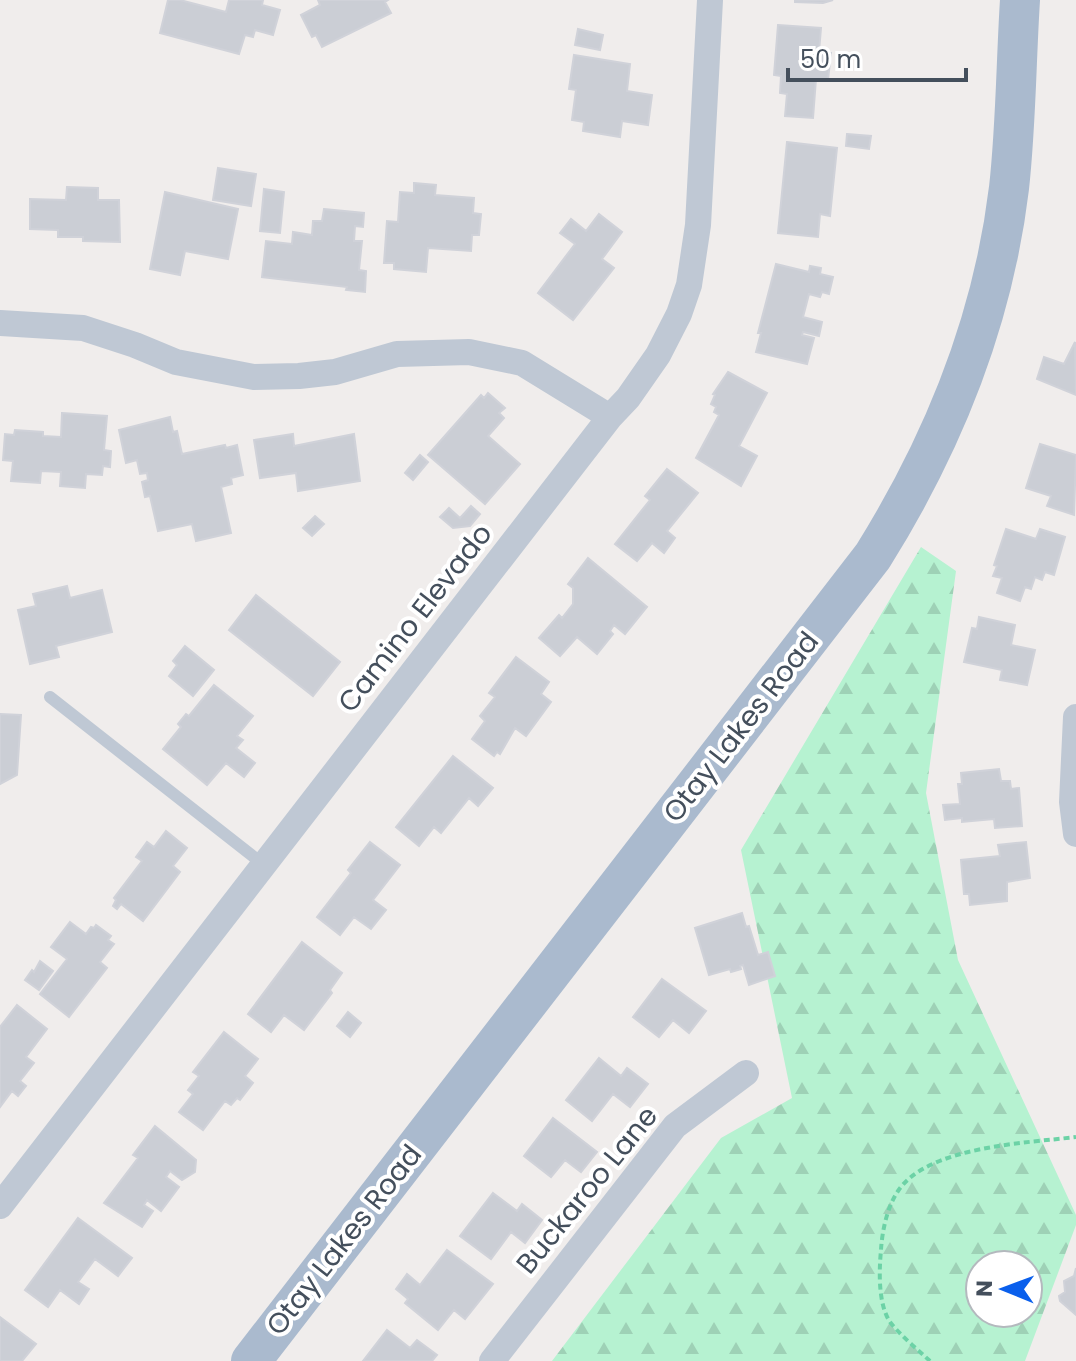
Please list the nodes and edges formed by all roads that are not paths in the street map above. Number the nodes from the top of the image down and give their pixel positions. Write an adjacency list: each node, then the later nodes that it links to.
1 (710, 0): 4 (street, Camino Elevado)
2 (1020, 0): 11 (main road, Otay Lakes Road)
3 (0, 323): 4 (street)
4 (610, 417): 8 (street, Camino Elevado)
5 (50, 697): 8 (lane)
6 (1076, 717): 7 (street)
7 (1076, 834)
8 (264, 865): 10 (street, Camino Elevado)
9 (746, 1073): 12 (street, Buckaroo Lane)
10 (0, 1206)
11 (251, 1361)
12 (492, 1361)

